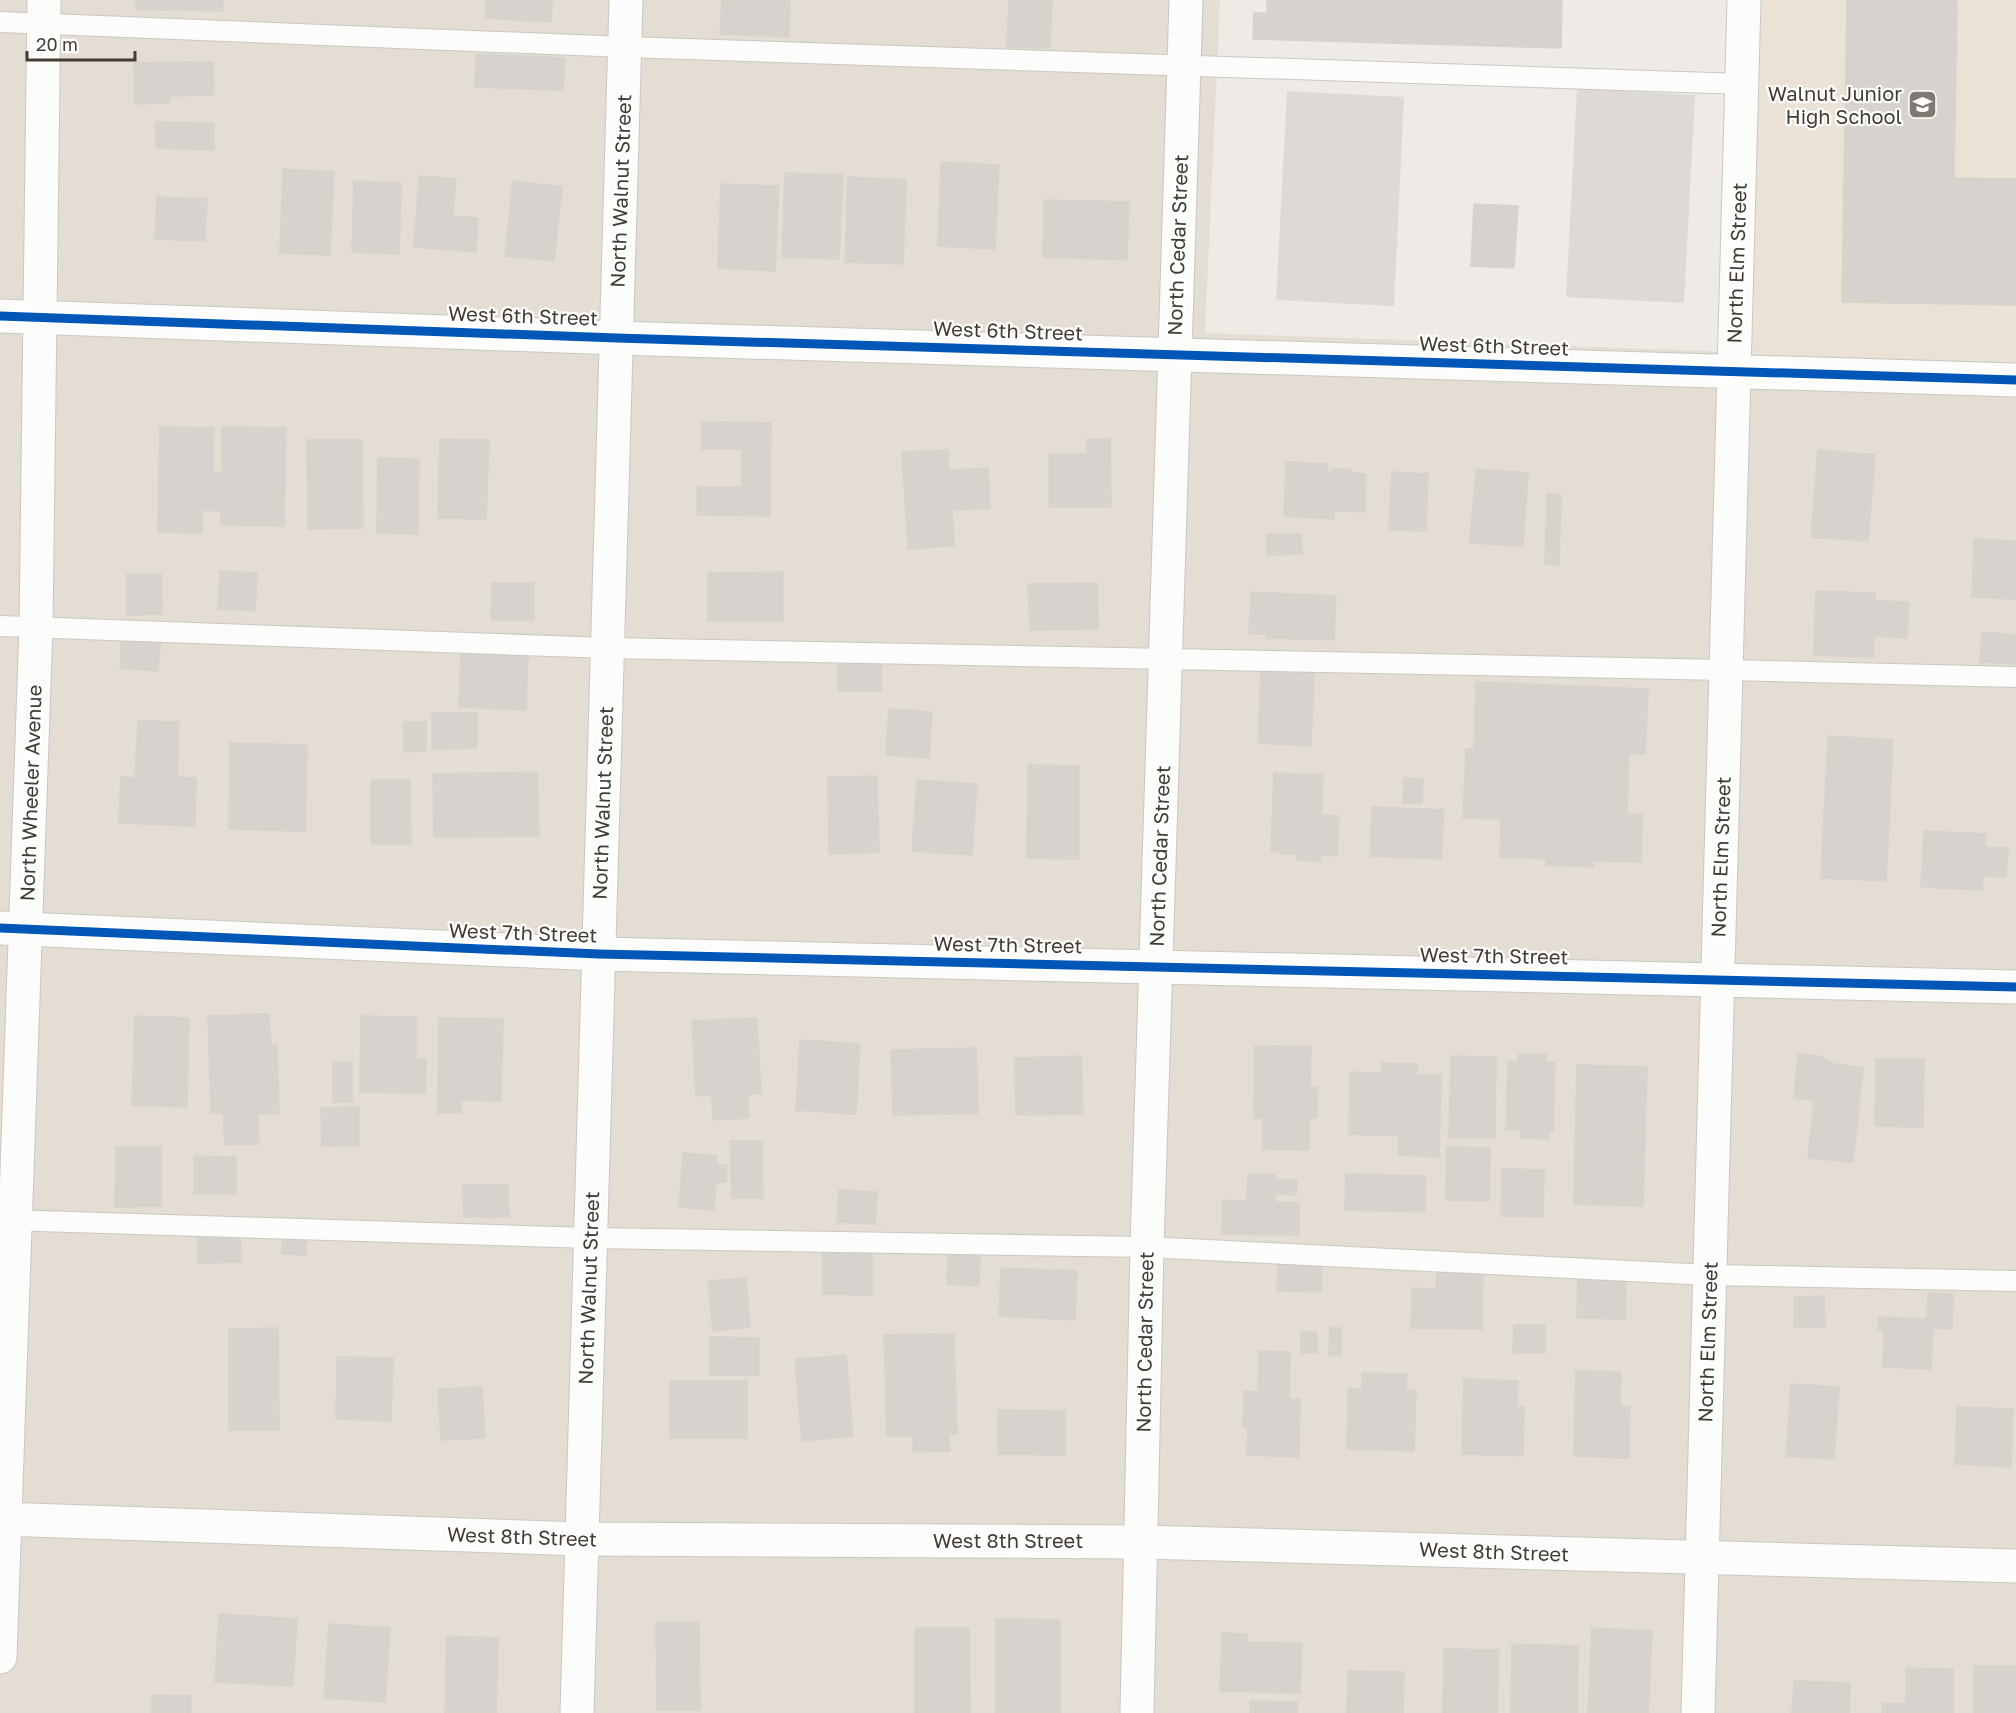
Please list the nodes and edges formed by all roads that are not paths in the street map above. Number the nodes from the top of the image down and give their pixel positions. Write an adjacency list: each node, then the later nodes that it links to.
1 (626, 0): 6 (street, North Walnut Street)
2 (1186, 0): 7 (street, North Cedar Street)
3 (1744, 0): 8 (street, North Elm Street)
4 (44, 12): 5 (lane); 6 (lane); 10 (street, North Wheeler Avenue)
5 (0, 22)
6 (625, 47): 7 (lane); 11 (street, North Walnut Street)
7 (1184, 66): 8 (lane); 12 (street, North Cedar Street)
8 (1742, 84): 13 (street, North Elm Street)
9 (0, 316): 10 (street, West 6th Street)
10 (40, 317): 11 (street, West 6th Street); 16 (street, North Wheeler Avenue)
11 (617, 338): 12 (street, West 6th Street); 17 (street, North Walnut Street)
12 (1175, 354): 13 (street, West 6th Street); 18 (street, North Cedar Street)
13 (1734, 371): 14 (street, West 6th Street); 19 (street, North Elm Street)
14 (2016, 380)
15 (0, 626): 16 (lane)
16 (36, 627): 17 (lane); 21 (street, North Wheeler Avenue)
17 (608, 648): 18 (lane); 22 (street, North Walnut Street)
18 (1166, 658): 19 (lane); 23 (street, North Cedar Street)
19 (1726, 670): 20 (lane); 24 (street, North Elm Street)
20 (2016, 677)
21 (13, 929): 22 (street, West 7th Street); 26 (street, North Wheeler Avenue)
22 (599, 954): 23 (street, West 7th Street); 27 (street, North Walnut Street)
23 (1157, 967): 24 (street, West 7th Street); 28 (street, North Cedar Street)
24 (1718, 980): 25 (street, West 7th Street); 29 (street, North Elm Street)
25 (2016, 987)
26 (7, 1220): 27 (lane); 31 (street, North Wheeler Avenue)
27 (590, 1238): 28 (lane); 32 (street, North Walnut Street)
28 (1147, 1247): 29 (lane); 33 (street, North Cedar Street)
29 (1710, 1275): 30 (lane); 34 (street, North Elm Street)
30 (2016, 1281)
31 (2, 1519): 32 (street, West 8th Street); 36 (street, North Wheeler Avenue)
32 (582, 1539): 33 (street, West 8th Street); 37 (street, North Walnut Street)
33 (1141, 1542): 34 (street, West 8th Street); 38 (street, North Cedar Street)
34 (1702, 1558): 35 (street, West 8th Street); 39 (street, North Elm Street)
35 (2016, 1566)
36 (0, 1657)
37 (577, 1713)
38 (1137, 1713)
39 (1698, 1713)

